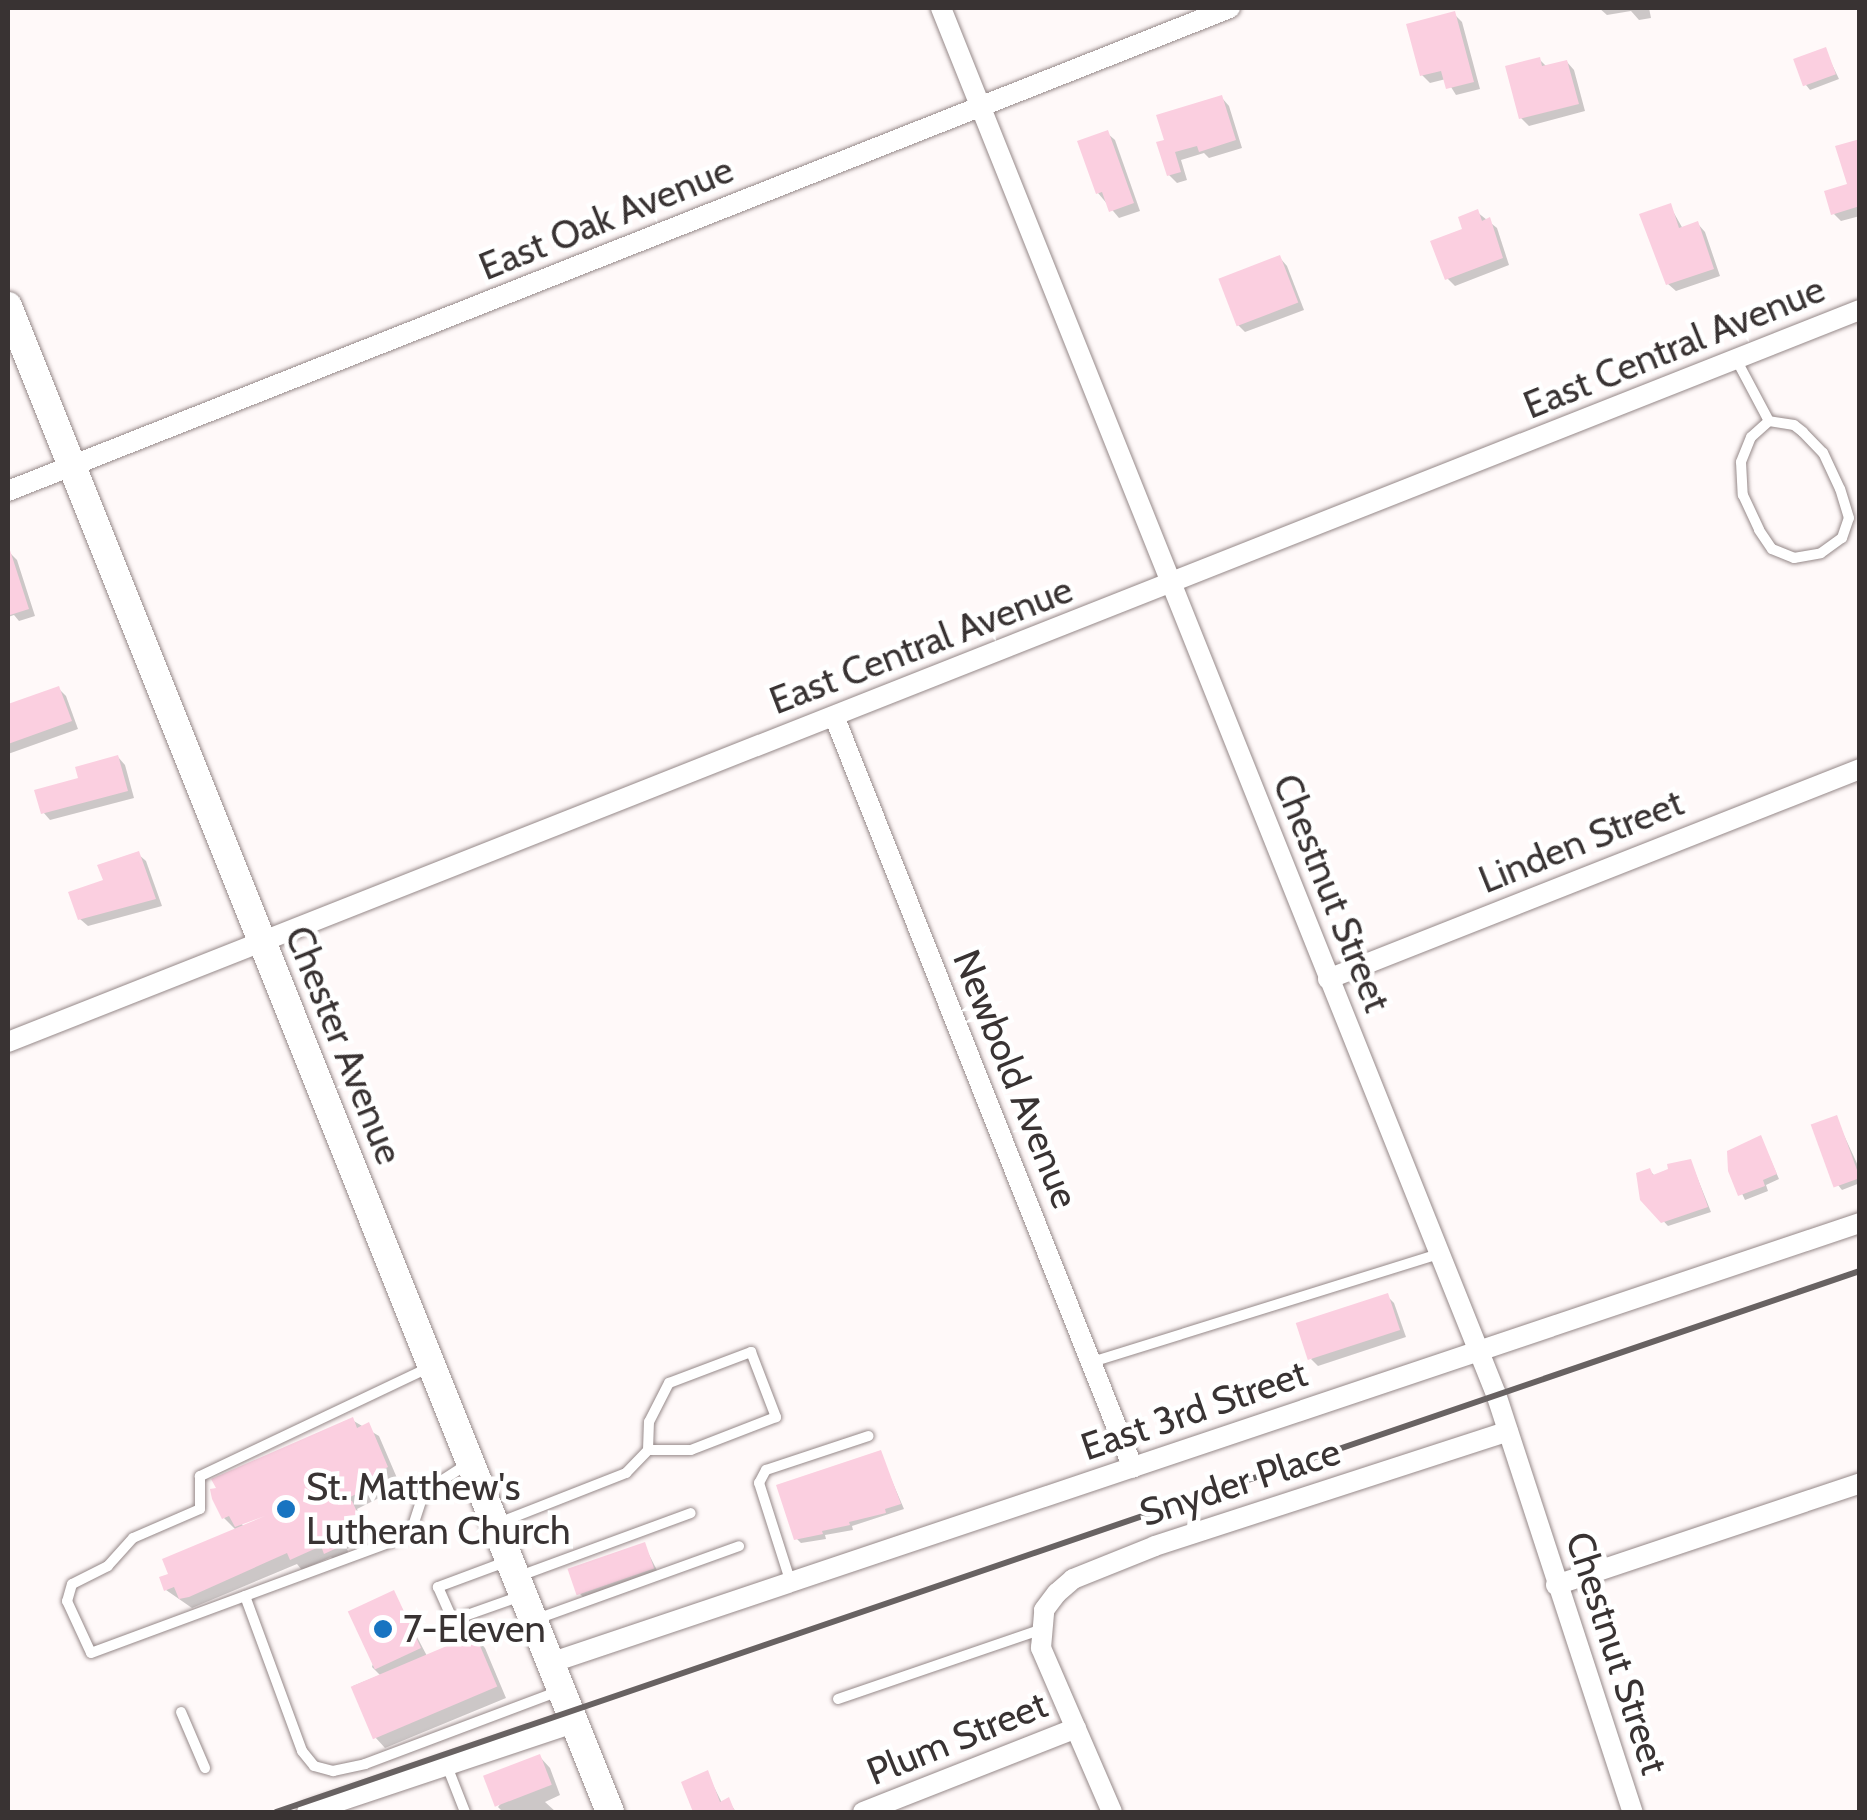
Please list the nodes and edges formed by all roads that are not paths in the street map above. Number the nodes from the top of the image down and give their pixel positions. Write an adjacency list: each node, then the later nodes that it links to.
1 (942, 8): 3 (street, Chestnut Street)
2 (1230, 8): 3 (street, East Oak Avenue)
3 (982, 107): 8 (street, East Oak Avenue); 10 (street, Chestnut Street)
4 (8, 306): 8 (main road, Chester Avenue)
5 (1860, 310): 6 (street, East Central Avenue)
6 (1736, 358): 7 (lane); 10 (street, East Central Avenue)
7 (1769, 421): 7 (lane)
8 (70, 466): 9 (street, East Oak Avenue); 13 (main road, Chester Avenue)
9 (8, 491)
10 (1172, 584): 11 (street, East Central Avenue); 14 (street, Chestnut Street)
11 (834, 716): 13 (street, East Central Avenue); 19 (street, Newbold Avenue)
12 (1860, 769): 14 (street, Linden Street)
13 (263, 942): 15 (street, East Central Avenue); 20 (main road, Chester Avenue)
14 (1328, 979): 17 (street, Chestnut Street)
15 (8, 1042)
16 (1860, 1223): 18 (street, East 3rd Street)
17 (1439, 1254): 18 (street, Chestnut Street); 19 (lane)
18 (1478, 1351): 21 (street, Chestnut Street); 25 (street, East 3rd Street)
19 (1092, 1362): 25 (street, Newbold Avenue)
20 (432, 1366): 24 (main road, Chester Avenue); 33 (lane)
21 (1508, 1431): 31 (street, Chestnut Street); 34 (street, Snyder Place)
22 (869, 1436): 30 (lane)
23 (648, 1450): 23 (lane); 28 (lane)
24 (470, 1463): 28 (main road, Chester Avenue); 33 (lane)
25 (1133, 1468): 30 (street, East 3rd Street)
26 (1860, 1483): 31 (street)
27 (691, 1513): 32 (lane)
28 (495, 1524): 32 (main road, Chester Avenue)
29 (739, 1546): 32 (lane)
30 (790, 1580): 35 (street, East 3rd Street)
31 (1556, 1585): 48 (street, Chestnut Street)
32 (520, 1588): 32 (lane); 35 (main road, Chester Avenue)
33 (245, 1596): 36 (lane)
34 (1040, 1639): 37 (lane); 40 (street)
35 (550, 1663): 36 (main road, Chester Avenue)
36 (560, 1691): 39 (main road, Chester Avenue)
37 (838, 1699)
38 (181, 1712): 42 (lane)
39 (574, 1724): 41 (street); 45 (main road, Chester Avenue)
40 (1076, 1728): 46 (street, Plum Street); 47 (street)
41 (447, 1766): 43 (street); 44 (lane)
42 (205, 1768)
43 (307, 1812)
44 (465, 1812)
45 (610, 1812)
46 (863, 1812)
47 (1112, 1812)
48 (1633, 1812)

